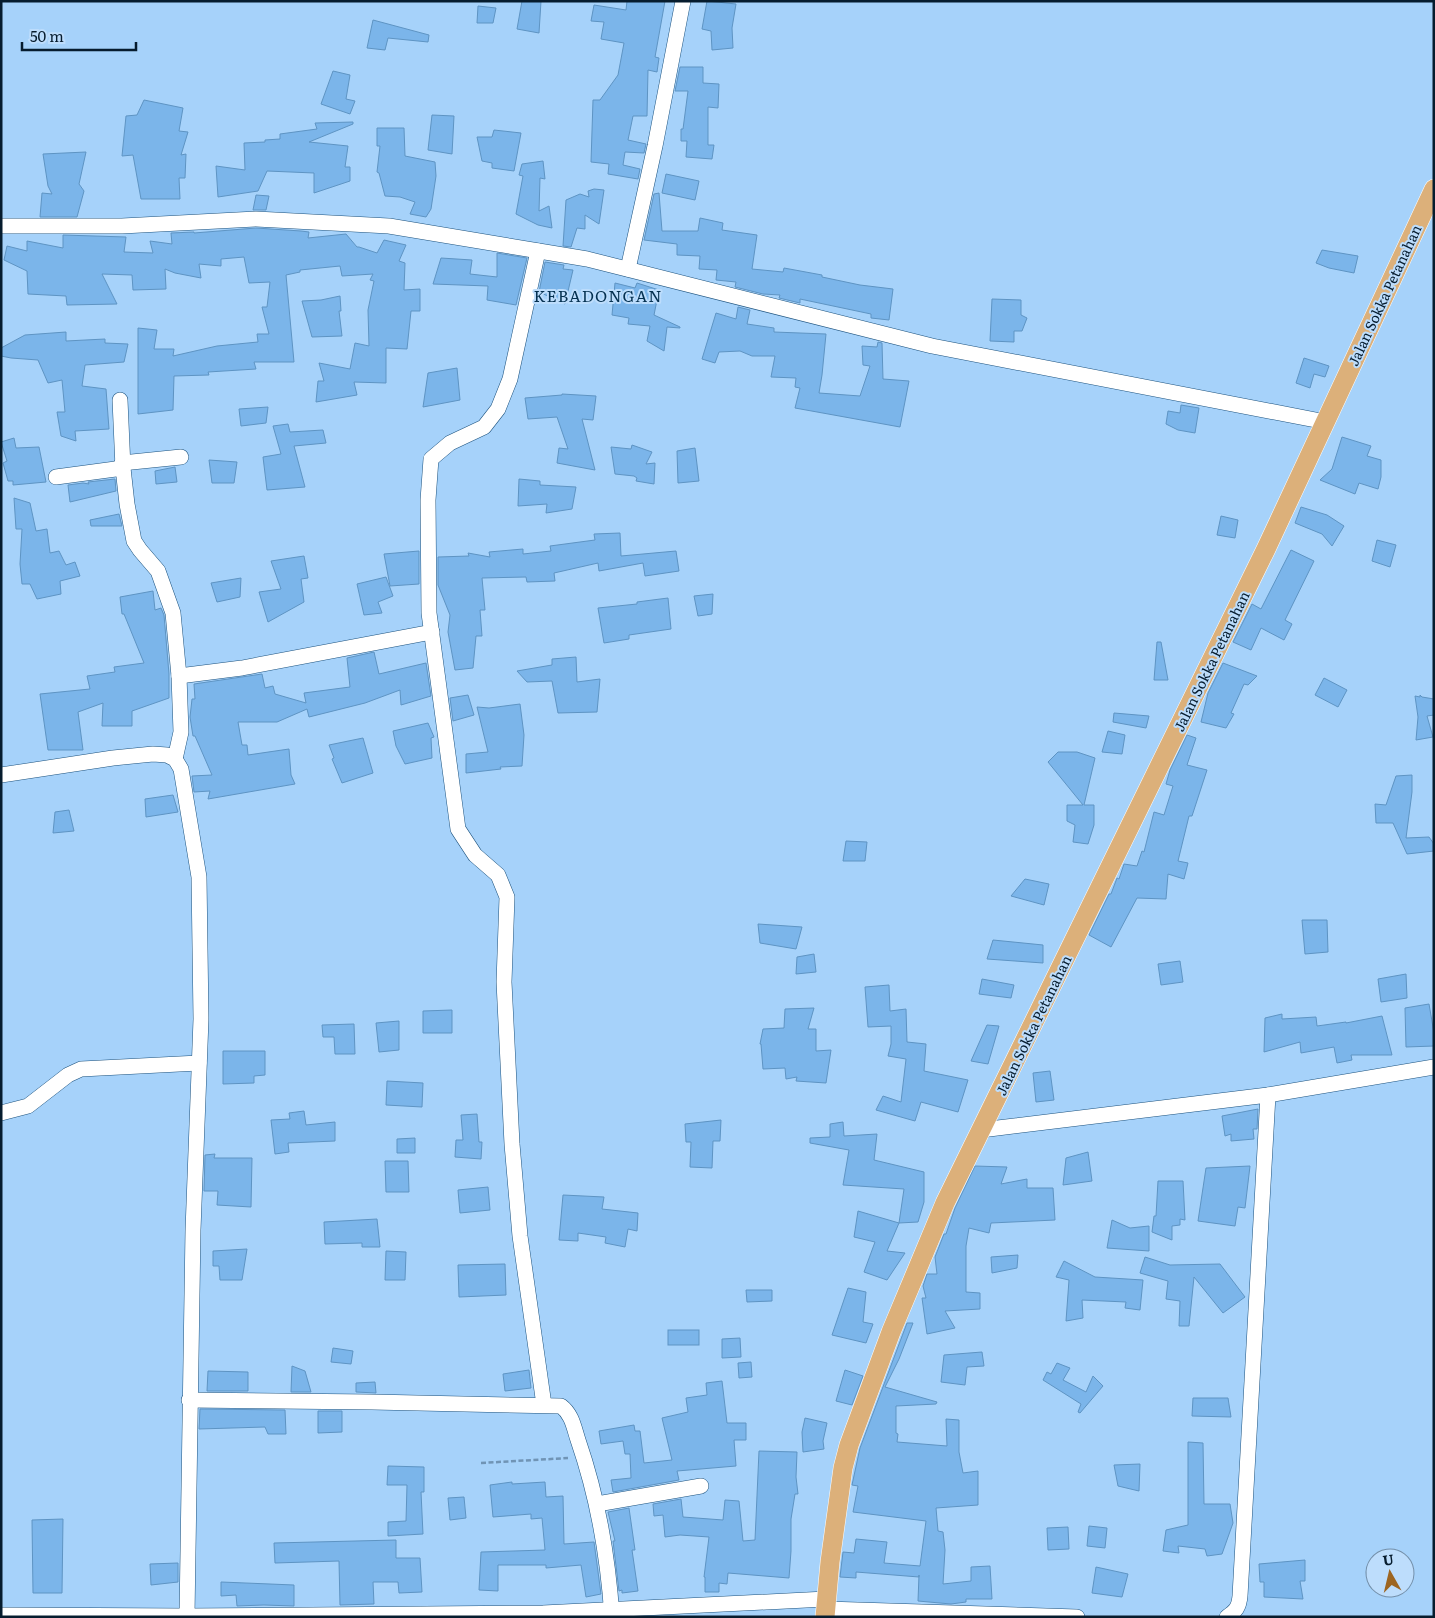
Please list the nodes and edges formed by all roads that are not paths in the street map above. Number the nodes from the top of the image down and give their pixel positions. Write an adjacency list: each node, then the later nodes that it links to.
1 (683, 1): 5 (street)
2 (1434, 188): 7 (main road, Jalan Sokka Petanahan)
3 (1, 226): 4 (street)
4 (538, 251): 5 (street); 11 (street)
5 (628, 269): 7 (street)
6 (120, 400): 9 (street)
7 (1326, 422): 19 (main road, Jalan Sokka Petanahan)
8 (181, 457): 9 (street)
9 (122, 466): 10 (street); 12 (street)
10 (56, 477)
11 (432, 632): 12 (street); 21 (street)
12 (179, 676): 13 (street)
13 (175, 759): 14 (street); 15 (street)
14 (1, 775)
15 (199, 1063): 18 (street); 20 (street)
16 (1434, 1067): 17 (street)
17 (1268, 1095): 19 (street); 29 (street)
18 (1, 1113)
19 (981, 1130): 24 (main road, Jalan Sokka Petanahan)
20 (189, 1400): 21 (street); 27 (street)
21 (544, 1405): 23 (street)
22 (701, 1486): 23 (street)
23 (597, 1504): 25 (street)
24 (826, 1608): 25 (street); 28 (street)
25 (612, 1613): 27 (street)
26 (1, 1616): 27 (street)
27 (187, 1616)
28 (1077, 1617)
29 (1227, 1617)

